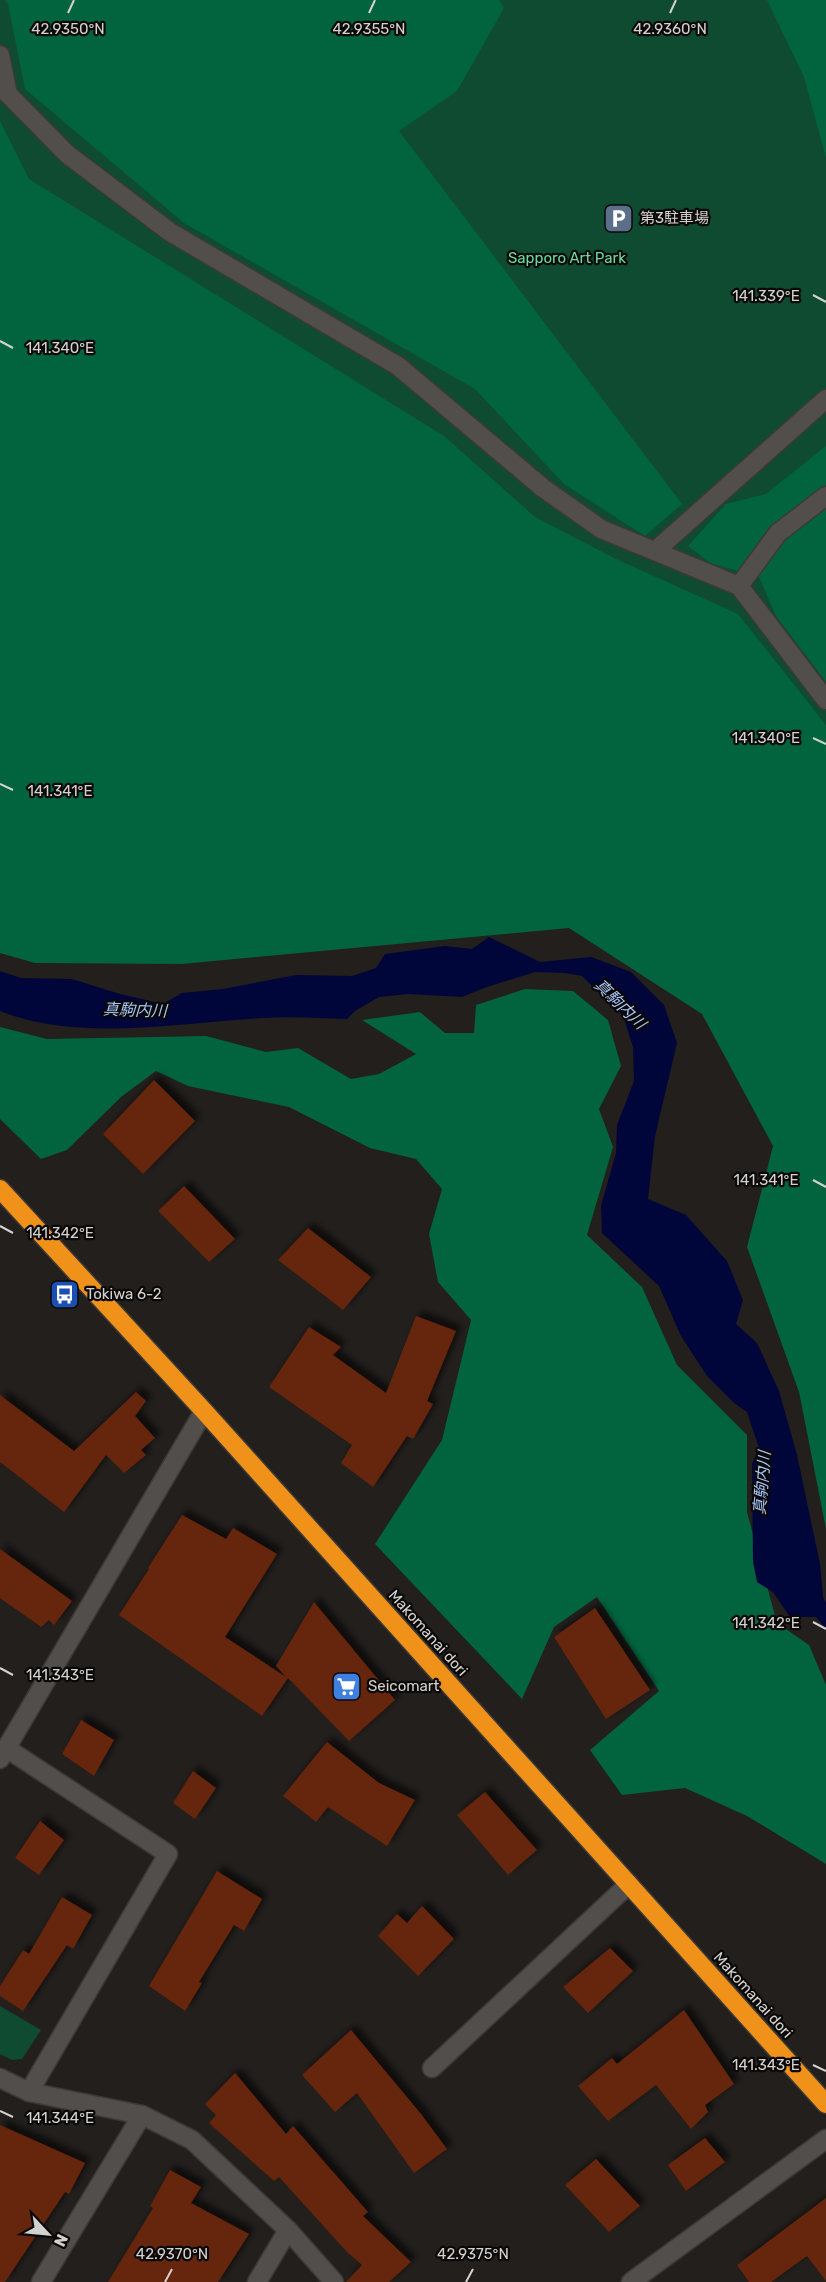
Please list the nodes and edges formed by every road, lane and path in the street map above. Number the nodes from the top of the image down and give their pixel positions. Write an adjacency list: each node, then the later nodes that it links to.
1 (0, 55): 4 (street)
2 (826, 399): 4 (street)
3 (826, 496): 5 (street)
4 (655, 551): 5 (street)
5 (739, 586): 6 (street)
6 (826, 700)
7 (0, 1189): 8 (highway, Makomanai dori)
8 (204, 1411): 9 (street); 10 (highway, Makomanai dori)
9 (3, 1754): 13 (street)
10 (629, 1884): 11 (street); 14 (highway, Makomanai dori)
11 (432, 2068)
12 (0, 2078): 13 (street)
13 (29, 2092): 15 (street)
14 (826, 2104)
15 (142, 2115): 17 (street); 18 (street)
16 (826, 2139): 21 (street)
17 (288, 2230): 19 (street); 20 (street)
18 (41, 2282)
19 (257, 2282)
20 (334, 2282)
21 (631, 2282)

